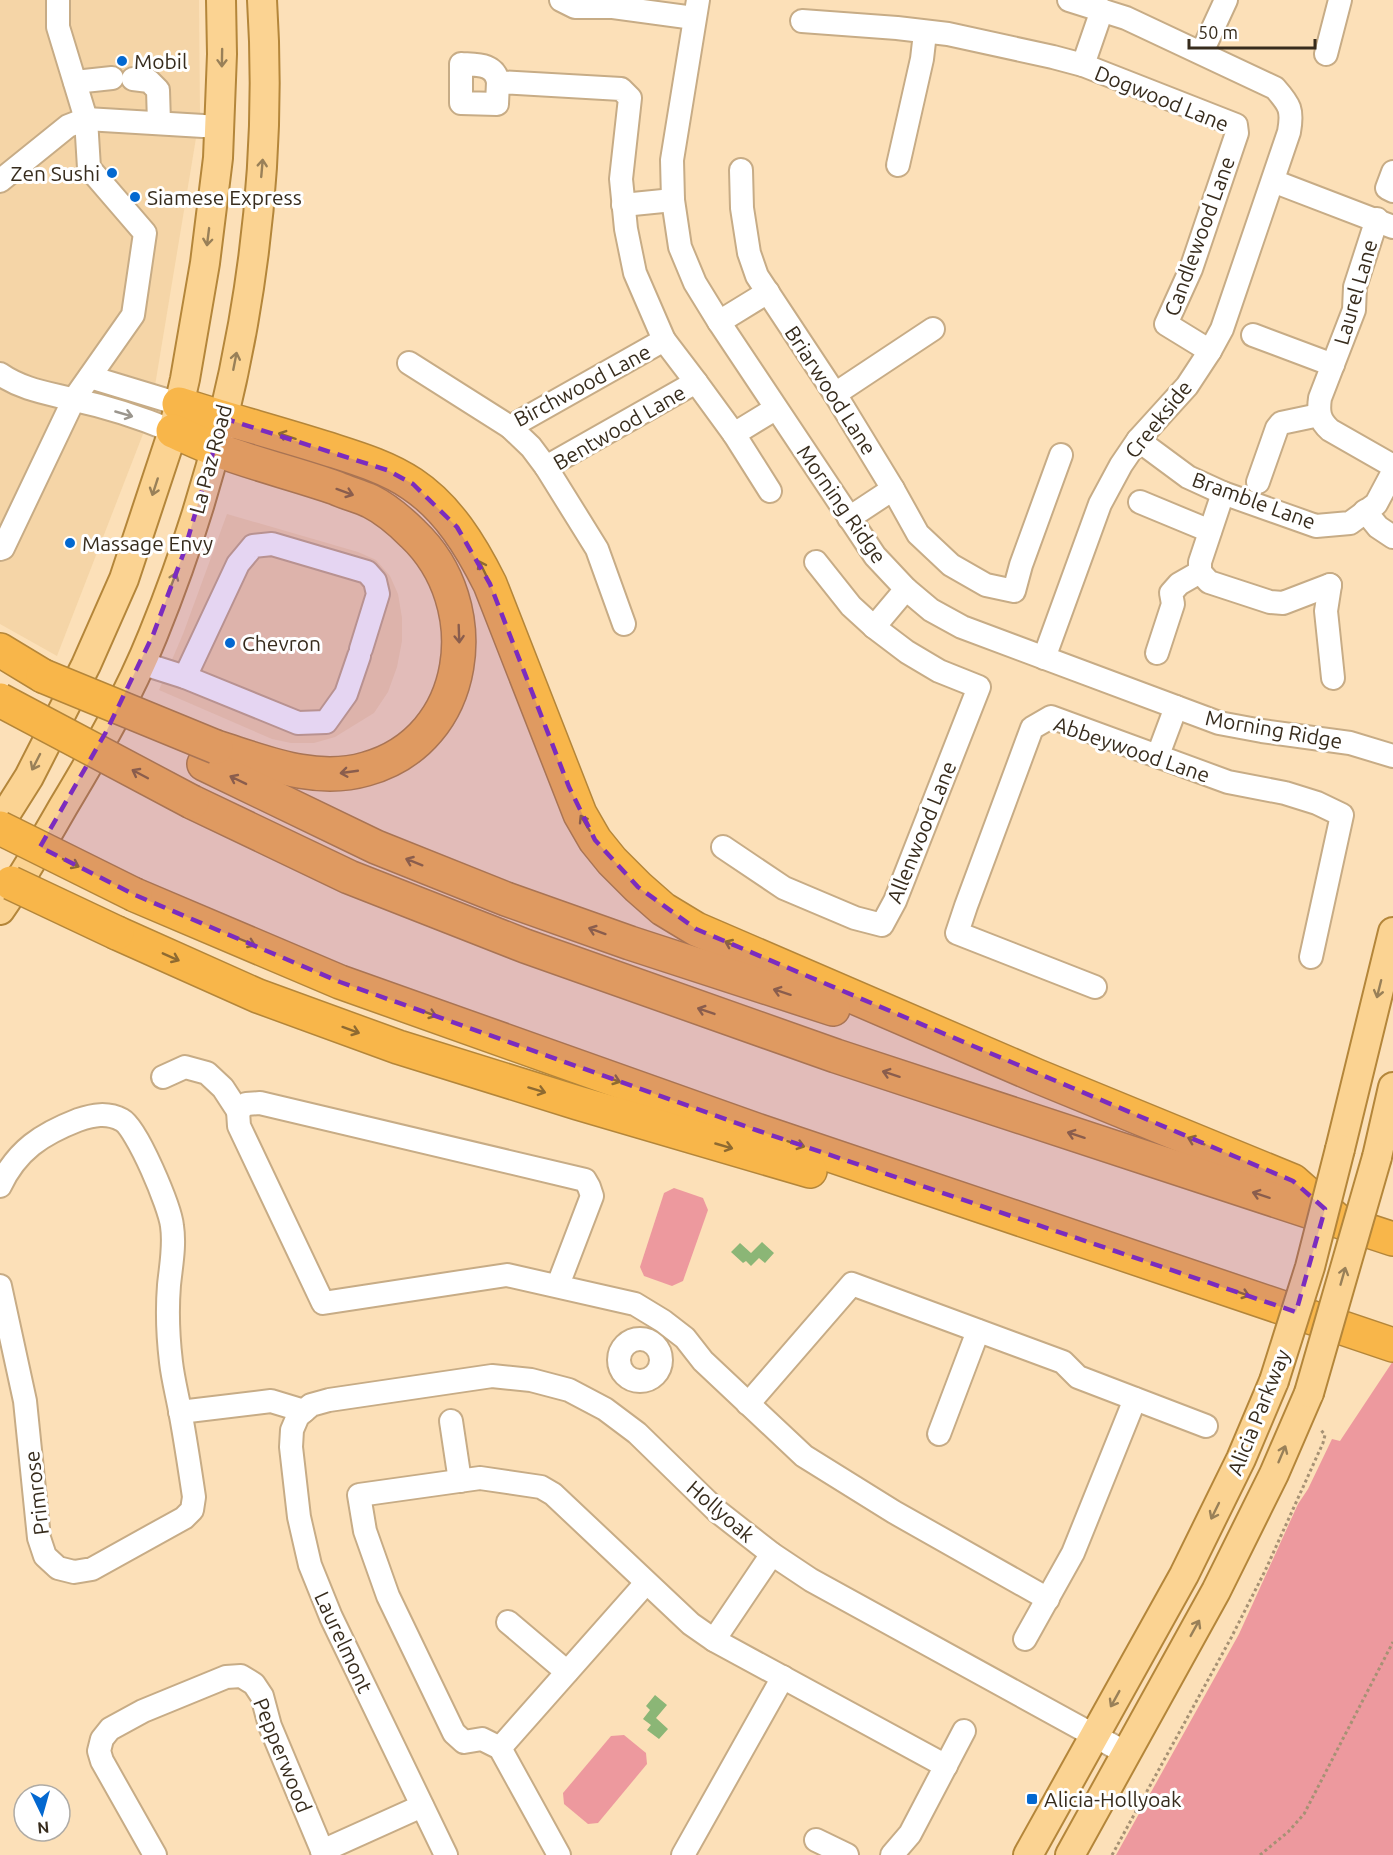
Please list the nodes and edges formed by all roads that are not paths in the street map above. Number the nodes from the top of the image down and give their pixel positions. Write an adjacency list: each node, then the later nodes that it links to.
1 (58, 0): 15 (street)
2 (221, 0): 19 (main road, La Paz Road, one-way to 19)
3 (262, 0): 46 (main road, La Paz Road, one-way to 3)
4 (561, 0): 9 (street)
5 (1069, 0): 8 (street, Creekside)
6 (1226, 0): 12 (street)
7 (1340, 0): 13 (street)
8 (1102, 10): 12 (street, Creekside); 14 (street, Dogwood Lane)
9 (695, 17): 27 (street, Morning Ridge)
10 (802, 21): 11 (street, Dogwood Lane)
11 (925, 33): 14 (street, Dogwood Lane); 21 (street)
12 (1202, 52): 25 (street, Creekside)
13 (1326, 54)
14 (1083, 65): 20 (street, Dogwood Lane)
15 (75, 82): 17 (street); 18 (street)
16 (498, 82): 28 (street, Birchwood Lane)
17 (86, 119): 18 (street); 24 (street); 39 (street)
18 (159, 123): 19 (street)
19 (220, 127): 45 (main road, La Paz Road, one-way to 45)
20 (1238, 133): 35 (street, Candlewood Lane)
21 (898, 165)
22 (741, 170): 30 (street, Briarwood Lane)
23 (1393, 172): 26 (street)
24 (0, 181)
25 (1273, 182): 29 (street); 35 (street, Creekside)
26 (1393, 191)
27 (673, 200): 28 (street); 31 (street, Morning Ridge)
28 (623, 205): 34 (street, Birchwood Lane)
29 (1385, 223): 37 (street, Laurel Lane)
30 (768, 292): 31 (street); 41 (street, Briarwood Lane)
31 (719, 322): 43 (street, Morning Ridge)
32 (933, 329): 41 (street)
33 (1253, 335): 37 (street)
34 (664, 340): 40 (street); 47 (street, Birchwood Lane)
35 (1210, 351): 49 (street, Creekside)
36 (409, 363): 47 (street, Birchwood Lane)
37 (1332, 365): 44 (street, Laurel Lane)
38 (0, 374): 42 (street)
39 (90, 377): 42 (street); 45 (street)
40 (696, 382): 48 (street, Bentwood Lane); 53 (street, Bentwood Lane)
41 (835, 394): 56 (street, Briarwood Lane)
42 (75, 399): 45 (street, one-way to 45); 64 (street)
43 (776, 409): 48 (street); 61 (street, Morning Ridge)
44 (1319, 415): 52 (street); 55 (street)
45 (176, 418): 46 (highway); 50 (highway); 81 (main road, La Paz Road, one-way to 81)
46 (223, 418): 50 (main road, La Paz Road); 87 (highway, one-way to 46)
47 (510, 427): 53 (street)
48 (734, 434): 57 (street, Bentwood Lane)
49 (1138, 440): 58 (street, Bramble Lane); 72 (street, Creekside)
50 (215, 449): 73 (main road, La Paz Road, one-way to 50); 79 (highway, one-way to 79)
51 (1061, 455): 56 (street, Briarwood Lane)
52 (1393, 466)
53 (546, 467): 68 (street, Bentwood Lane)
54 (1393, 472): 60 (street, Bramble Lane)
55 (1258, 483)
56 (893, 489): 61 (street)
57 (770, 490)
58 (1223, 493): 60 (street, Bramble Lane); 62 (street)
59 (1140, 502): 62 (street)
60 (1365, 511): 63 (street)
61 (849, 518): 67 (street, Morning Ridge)
62 (1210, 531): 66 (street)
63 (1393, 537)
64 (0, 549)
65 (816, 562): 69 (street, Allenwood Lane)
66 (1200, 572): 71 (street); 75 (street)
67 (906, 589): 69 (street); 72 (street, Morning Ridge)
68 (624, 624)
69 (874, 627): 82 (street, Allenwood Lane)
70 (0, 650): 79 (highway, bridge)
71 (1157, 653)
72 (1044, 658): 77 (street, Morning Ridge)
73 (141, 663): 74 (street); 83 (main road, La Paz Road)
74 (185, 677): 74 (street)
75 (1333, 678)
76 (0, 700): 92 (highway, one-way to 76, bridge)
77 (1176, 708): 78 (street); 80 (street, Morning Ridge)
78 (1158, 755): 85 (street, Abbeywood Lane); 86 (street, Abbeywood Lane)
79 (210, 756): 87 (highway, one-way to 79)
80 (1393, 756)
81 (0, 825): 94 (highway, one-way to 94, bridge)
82 (723, 848)
83 (3, 887): 94 (highway, one-way to 94, bridge)
84 (1393, 932): 120 (main road, Alicia Parkway, one-way to 120, bridge)
85 (1311, 957)
86 (1095, 987)
87 (1037, 1076): 92 (highway, one-way to 87)
88 (163, 1077): 90 (street)
89 (1393, 1087): 122 (main road, Alicia Parkway, one-way to 89, bridge)
90 (238, 1111): 95 (street); 95 (street)
91 (0, 1186): 106 (street, Primrose)
92 (1337, 1220): 93 (highway)
93 (1393, 1239)
94 (1185, 1274): 100 (highway, one-way to 100)
95 (558, 1285): 97 (street)
96 (0, 1286): 106 (street, Primrose)
97 (663, 1321): 99 (street); 103 (street)
98 (978, 1331): 102 (street); 103 (street); 109 (street)
99 (650, 1341): 101 (street); 101 (street)
100 (1393, 1345)
101 (627, 1376): 104 (street)
102 (1135, 1399): 108 (street); 113 (street)
103 (748, 1404): 113 (street)
104 (605, 1409): 105 (street, Hollyoak); 111 (street, Hollyoak)
105 (299, 1416): 106 (street); 124 (street, Laurelmont)
106 (181, 1419)
107 (451, 1421): 110 (street)
108 (1206, 1426)
109 (939, 1434)
110 (460, 1481): 112 (street); 121 (street)
111 (772, 1554): 116 (street); 120 (street, Hollyoak)
112 (646, 1583): 116 (street); 117 (street)
113 (1048, 1599): 115 (street)
114 (508, 1622): 117 (street)
115 (1025, 1639)
116 (714, 1640): 118 (street)
117 (567, 1672): 121 (street)
118 (783, 1677): 123 (street); 130 (street)
119 (964, 1731): 123 (street)
120 (1095, 1737): 122 (street, Hollyoak); 133 (main road, Alicia Parkway)
121 (500, 1748): 129 (street)
122 (1126, 1754): 134 (main road, Alicia Parkway)
123 (946, 1766): 132 (street)
124 (419, 1800): 126 (street, Pepperwood); 128 (street, Laurelmont)
125 (816, 1840): 131 (street)
126 (321, 1848): 127 (street, Pepperwood)
127 (155, 1855)
128 (446, 1855)
129 (559, 1855)
130 (683, 1855)
131 (847, 1855)
132 (892, 1855)
133 (1028, 1855)
134 (1070, 1855)

